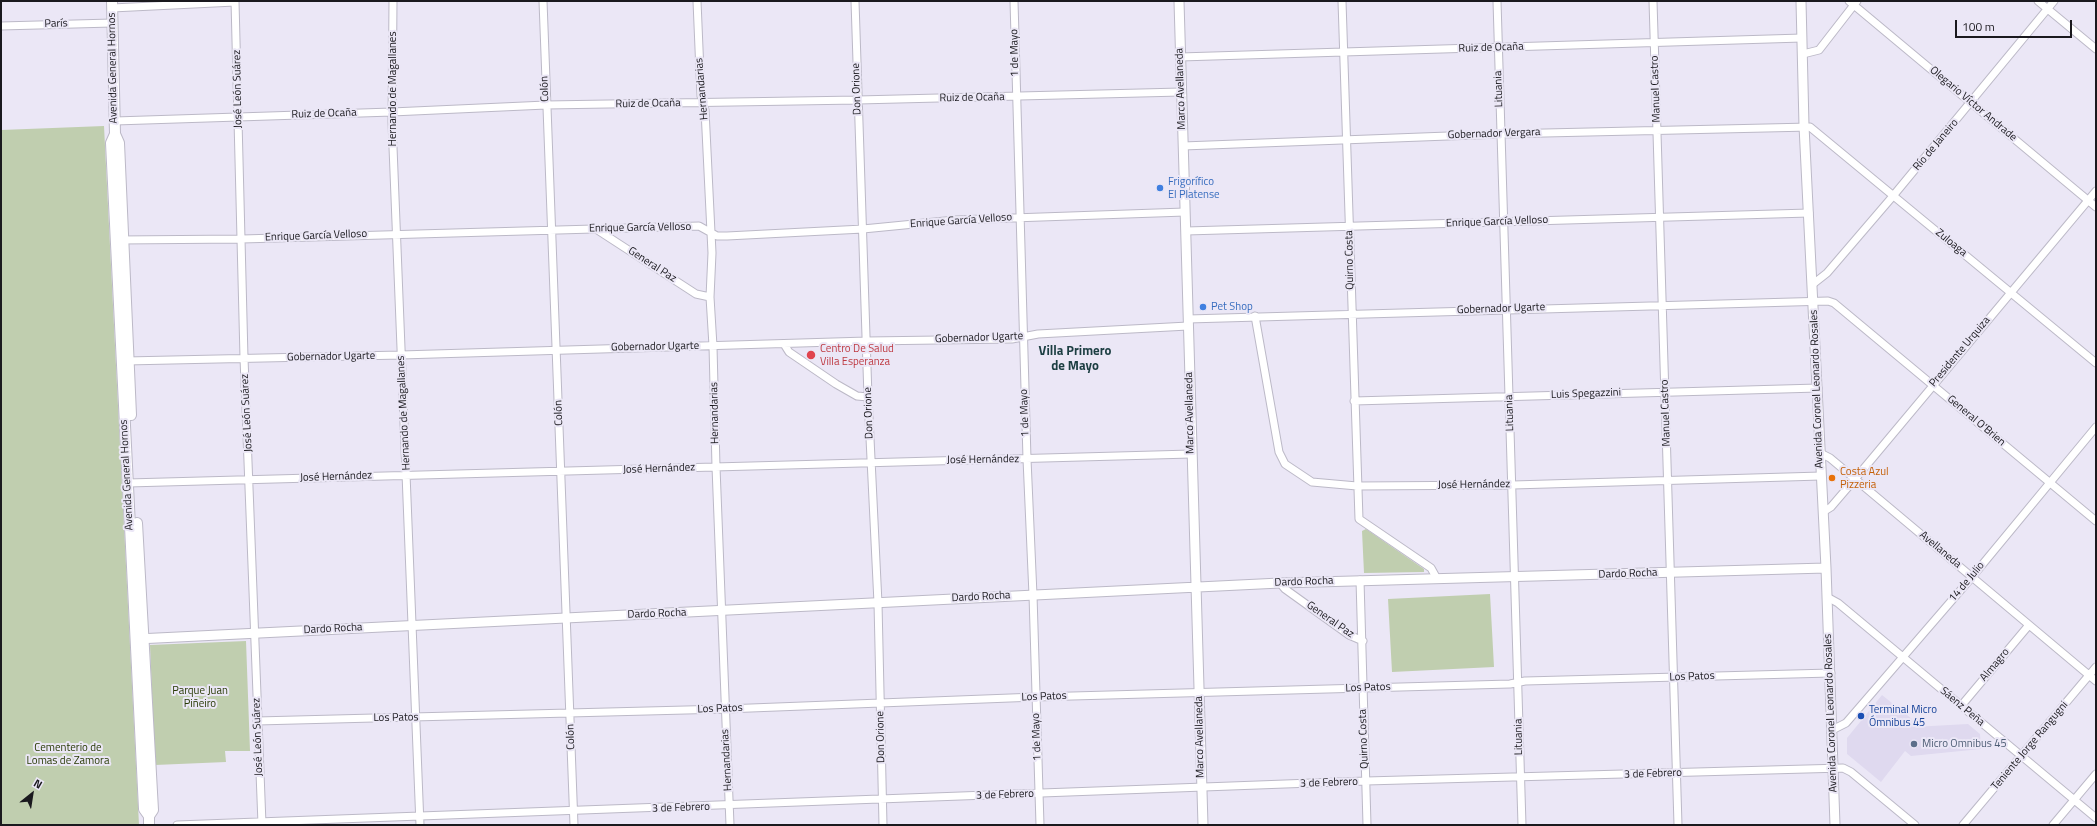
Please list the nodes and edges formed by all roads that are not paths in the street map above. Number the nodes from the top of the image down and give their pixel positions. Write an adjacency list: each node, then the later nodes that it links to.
1 (393, 1): 32 (street, Hernando de Magallanes)
2 (543, 1): 31 (street, Colón)
3 (697, 1): 30 (street, Hernandarias)
4 (855, 1): 28 (street, Don Orione)
5 (1014, 1): 27 (street, 1 de Mayo)
6 (1179, 1): 25 (street, Marco Avellaneda)
7 (1342, 1): 23 (street, Quirno Costa)
8 (1497, 1): 21 (street, Lituania)
9 (1653, 1): 20 (street, Manuel Castro)
10 (1801, 1): 19 (street, Avenida Coronel Leonardo Rosales)
11 (2038, 1): 16 (street)
12 (2054, 1): 16 (street, Río de Janeiro)
13 (235, 2): 15 (street); 33 (street, José León Suárez)
14 (1853, 2): 24 (street); 29 (street, Olegario Víctor Andrade)
15 (112, 5): 17 (main road, Avenida General Hornos)
16 (2048, 9): 22 (street); 29 (street, Río de Janeiro)
17 (112, 23): 18 (street, París); 34 (main road, Avenida General Hornos)
18 (1, 26)
19 (1802, 38): 20 (street, Ruiz de Ocaña); 24 (street, Avenida Coronel Leonardo Rosales)
20 (1655, 44): 21 (street, Ruiz de Ocaña); 36 (street, Manuel Castro)
21 (1498, 47): 23 (street, Ruiz de Ocaña); 37 (street, Lituania)
22 (2096, 49)
23 (1344, 52): 25 (street, Ruiz de Ocaña); 38 (street, Quirno Costa)
24 (1804, 54): 35 (street, Avenida Coronel Leonardo Rosales)
25 (1180, 57): 26 (street, Marco Avellaneda)
26 (1181, 92): 27 (street, Ruiz de Ocaña); 39 (street, Marco Avellaneda)
27 (1016, 96): 28 (street, Ruiz de Ocaña); 46 (street, 1 de Mayo)
28 (858, 100): 30 (street, Ruiz de Ocaña); 52 (street, Don Orione)
29 (1972, 102): 41 (street, Río de Janeiro); 42 (street, Olegario Víctor Andrade)
30 (703, 103): 31 (street, Ruiz de Ocaña); 54 (street, Hernandarias)
31 (546, 105): 32 (street, Ruiz de Ocaña); 50 (street, Colón)
32 (392, 112): 33 (street, Ruiz de Ocaña); 55 (street, Hernando de Magallanes)
33 (239, 117): 34 (street, Ruiz de Ocaña); 56 (street, José León Suárez)
34 (115, 120): 57 (main road, Avenida General Hornos)
35 (1804, 126): 36 (street, Gobernador Vergara); 41 (street, Zuloaga); 45 (street, Avenida Coronel Leonardo Rosales)
36 (1657, 130): 37 (street, Gobernador Vergara); 47 (street, Manuel Castro)
37 (1501, 134): 38 (street, Gobernador Vergara); 48 (street, Lituania)
38 (1346, 139): 39 (street, Gobernador Vergara); 49 (street, Quirno Costa)
39 (1183, 146): 44 (street, Marco Avellaneda)
40 (2096, 191): 42 (street, Presidente Urquiza)
41 (1893, 196): 58 (street, Río de Janeiro); 59 (street, Zuloaga)
42 (2088, 201): 43 (street, Olegario Víctor Andrade); 59 (street, Presidente Urquiza)
43 (2096, 207)
44 (1186, 212): 46 (street, Enrique García Velloso); 53 (street, Marco Avellaneda)
45 (1808, 213): 47 (street, Enrique García Velloso); 58 (street, Avenida Coronel Leonardo Rosales)
46 (1020, 217): 52 (street, Enrique García Velloso); 67 (street, 1 de Mayo)
47 (1660, 218): 48 (street, Enrique García Velloso); 62 (street, Manuel Castro)
48 (1504, 222): 49 (street, Enrique García Velloso); 63 (street, Lituania)
49 (1350, 227): 53 (street, Enrique García Velloso); 64 (street, Quirno Costa)
50 (552, 229): 51 (street, Enrique García Velloso); 55 (street, Enrique García Velloso); 71 (street, Colón)
51 (596, 229): 54 (street, Enrique García Velloso); 60 (street, General Paz)
52 (863, 229): 54 (street, Enrique García Velloso); 68 (street, Don Orione)
53 (1186, 231): 66 (street, Marco Avellaneda)
54 (710, 232): 60 (street, Hernandarias)
55 (397, 234): 56 (street, Enrique García Velloso); 72 (street, Hernando de Magallanes)
56 (242, 238): 57 (street, Enrique García Velloso); 73 (street, José León Suárez)
57 (119, 240): 74 (main road, Avenida General Hornos)
58 (1813, 284): 61 (street, Avenida Coronel Leonardo Rosales)
59 (2011, 292): 75 (street, Zuloaga); 76 (street, Presidente Urquiza)
60 (710, 297): 70 (street, Hernandarias)
61 (1814, 300): 62 (street, Gobernador Ugarte); 76 (street, General O'Brien); 77 (street, Avenida Coronel Leonardo Rosales)
62 (1663, 305): 63 (street, Gobernador Ugarte); 78 (street, Manuel Castro)
63 (1507, 309): 64 (street, Gobernador Ugarte); 80 (street, Lituania)
64 (1352, 314): 65 (street, Gobernador Ugarte); 81 (street, Quirno Costa)
65 (1255, 316): 66 (street, Gobernador Ugarte); 97 (street, José Hernández)
66 (1188, 322): 67 (street, Gobernador Ugarte); 84 (street, Marco Avellaneda)
67 (1023, 338): 68 (street, Gobernador Ugarte); 85 (street, 1 de Mayo)
68 (867, 341): 69 (street, Gobernador Ugarte); 79 (street, Don Orione)
69 (784, 344): 70 (street, Gobernador Ugarte); 79 (street)
70 (713, 346): 71 (street, Gobernador Ugarte); 87 (street, Hernandarias)
71 (557, 349): 72 (street, Gobernador Ugarte); 88 (street, Colón)
72 (401, 355): 73 (street, Gobernador Ugarte); 89 (street, Hernando de Magallanes)
73 (244, 358): 74 (street, Gobernador Ugarte); 93 (street, José León Suárez)
74 (125, 361): 94 (main road, Avenida General Hornos)
75 (2096, 363)
76 (1933, 385): 92 (street, Presidente Urquiza); 95 (street, General O'Brien)
77 (1818, 388): 78 (street, Luis Spegazzini); 83 (street, Avenida Coronel Leonardo Rosales)
78 (1665, 392): 80 (street, Luis Spegazzini); 91 (street, Manuel Castro)
79 (868, 397): 86 (street, Don Orione)
80 (1509, 397): 81 (street, Luis Spegazzini); 96 (street, Lituania)
81 (1354, 401): 97 (street, Quirno Costa)
82 (2096, 427): 95 (street, 14 de Julio)
83 (1820, 453): 90 (street, Avenida Coronel Leonardo Rosales); 92 (street, Avellaneda)
84 (1191, 454): 85 (street, José Hernández); 107 (street, Marco Avellaneda)
85 (1027, 459): 86 (street, José Hernández); 108 (street, 1 de Mayo)
86 (871, 462): 87 (street, José Hernández); 110 (street, Don Orione)
87 (716, 467): 88 (street, José Hernández); 111 (street, Hernandarias)
88 (560, 471): 89 (street, José Hernández); 112 (street, Colón)
89 (407, 476): 93 (street, José Hernández); 114 (street, Hernando de Magallanes)
90 (1821, 476): 91 (street, José Hernández); 98 (street, Avenida Coronel Leonardo Rosales)
91 (1668, 479): 96 (street, José Hernández); 101 (street, Manuel Castro)
92 (1855, 479): 98 (street, Presidente Urquiza); 104 (street, Avellaneda)
93 (250, 480): 94 (street, José Hernández); 115 (street, José León Suárez)
94 (131, 483): 116 (main road, Avenida General Hornos)
95 (2050, 483): 99 (street, General O'Brien); 104 (street, 14 de Julio)
96 (1513, 485): 97 (street, José Hernández); 103 (street, Lituania)
97 (1357, 486): 102 (street, Quirno Costa)
98 (1823, 512): 100 (street, Avenida Coronel Leonardo Rosales)
99 (2096, 522)
100 (1826, 568): 101 (street, Dardo Rocha); 109 (street, Avenida Coronel Leonardo Rosales)
101 (1671, 572): 103 (street, Dardo Rocha); 122 (street, Manuel Castro)
102 (1436, 577): 103 (street, Dardo Rocha); 105 (street, Dardo Rocha)
103 (1514, 577): 124 (street, Lituania)
104 (1972, 577): 113 (street, Avellaneda); 118 (street, 14 de Julio)
105 (1360, 580): 106 (street, Dardo Rocha); 117 (street, Quirno Costa)
106 (1280, 583): 107 (street, Dardo Rocha); 117 (street, General Paz)
107 (1195, 587): 108 (street, Dardo Rocha); 126 (street, Marco Avellaneda)
108 (1034, 595): 110 (street, Dardo Rocha); 127 (street, 1 de Mayo)
109 (1827, 597): 118 (street, Sáenz Peña); 120 (street, Avenida Coronel Leonardo Rosales)
110 (878, 603): 111 (street, Dardo Rocha); 128 (street, Don Orione)
111 (722, 611): 112 (street, Dardo Rocha); 130 (street, Hernandarias)
112 (567, 617): 114 (street, Dardo Rocha); 131 (street, Colón)
113 (2029, 625): 121 (street, Avellaneda); 129 (street, Almagro)
114 (413, 626): 115 (street, Dardo Rocha); 132 (street, Hernando de Magallanes)
115 (255, 633): 116 (street, Dardo Rocha); 133 (street, José León Suárez)
116 (139, 639): 149 (main road, Avenida General Hornos)
117 (1363, 641): 125 (street, Quirno Costa)
118 (1902, 657): 129 (street, Sáenz Peña); 134 (street, 14 de Julio)
119 (2096, 667): 121 (street, Teniente Jorge Rangugni)
120 (1831, 673): 122 (street, Los Patos); 134 (street, Avenida Coronel Leonardo Rosales)
121 (2089, 675): 123 (street, Avellaneda); 135 (street, Teniente Jorge Rangugni)
122 (1674, 678): 124 (street, Los Patos); 137 (street, Manuel Castro)
123 (2096, 681)
124 (1518, 682): 125 (street, Los Patos); 139 (street, Lituania)
125 (1363, 688): 126 (street, Los Patos); 140 (street, Quirno Costa)
126 (1199, 692): 127 (street, Los Patos); 141 (street, Marco Avellaneda)
127 (1036, 697): 128 (street, Los Patos); 142 (street, 1 de Mayo)
128 (880, 703): 130 (street, Los Patos); 143 (street, Don Orione)
129 (1961, 706): 135 (street, Sáenz Peña)
130 (725, 709): 131 (street, Los Patos); 145 (street, Hernandarias)
131 (570, 713): 132 (street, Los Patos); 146 (street, Colón)
132 (416, 718): 133 (street, Los Patos); 147 (street, Hernando de Magallanes)
133 (257, 721): 150 (street, José León Suárez)
134 (1832, 730): 136 (street, Avenida Coronel Leonardo Rosales)
135 (2021, 756): 144 (street, Sáenz Peña); 163 (street, Teniente Jorge Rangugni)
136 (1834, 770): 137 (street, 3 de Febrero); 161 (street, Avenida Coronel Leonardo Rosales); 162 (street, 3 de Febrero)
137 (1677, 774): 139 (street, 3 de Febrero); 160 (street, Manuel Castro)
138 (2096, 774): 144 (street)
139 (1520, 778): 140 (street, 3 de Febrero); 159 (street, Lituania)
140 (1366, 781): 141 (street, 3 de Febrero); 158 (street, Quirno Costa)
141 (1201, 788): 142 (street, 3 de Febrero); 157 (street, Marco Avellaneda)
142 (1039, 794): 143 (street, 3 de Febrero); 156 (street, 1 de Mayo)
143 (882, 800): 145 (street, 3 de Febrero); 155 (street, Don Orione)
144 (2074, 800): 148 (street, Sáenz Peña); 164 (street)
145 (729, 806): 146 (street, 3 de Febrero); 154 (street, Hernandarias)
146 (574, 812): 147 (street, 3 de Febrero); 153 (street, Colón)
147 (420, 816): 150 (street, 3 de Febrero); 152 (street, Hernando de Magallanes)
148 (2096, 818)
149 (149, 820)
150 (262, 823): 151 (street, 3 de Febrero)
151 (177, 825)
152 (420, 825)
153 (574, 825)
154 (730, 825)
155 (883, 825)
156 (1040, 825)
157 (1203, 825)
158 (1367, 825)
159 (1522, 825)
160 (1678, 825)
161 (1835, 825)
162 (1914, 825)
163 (1963, 825)
164 (2053, 825)

